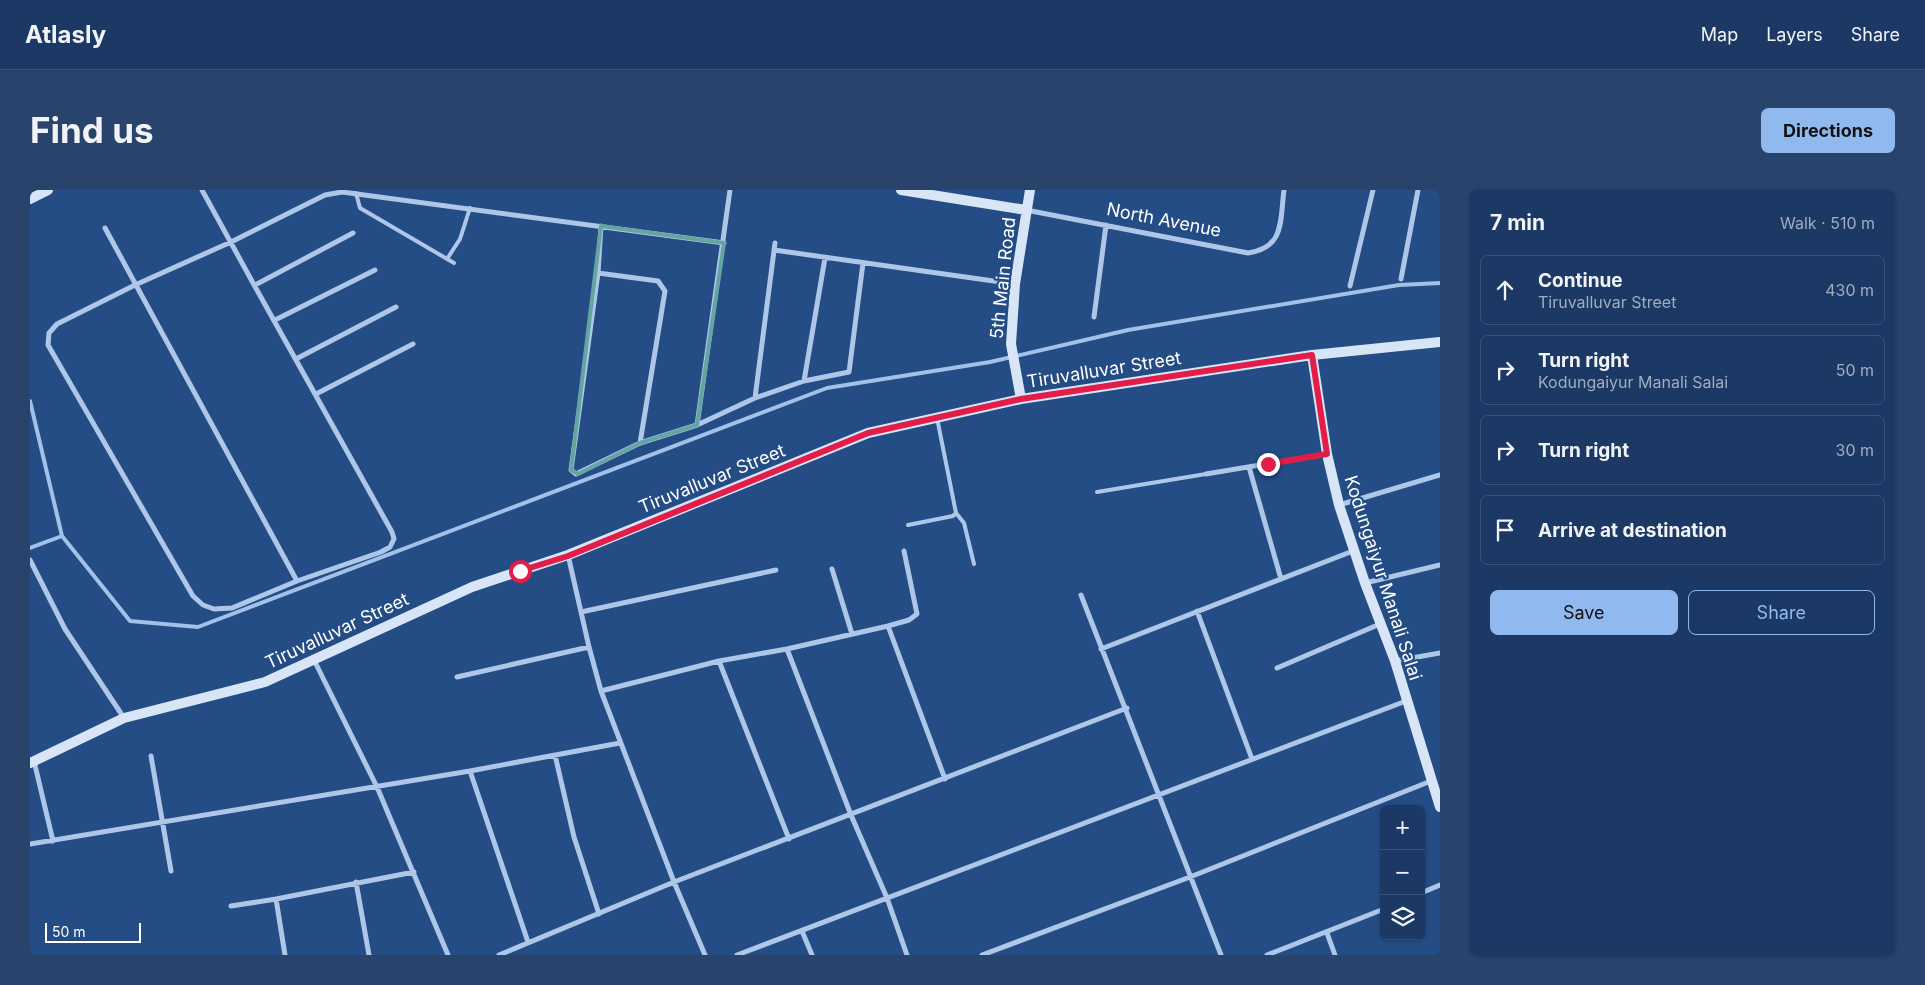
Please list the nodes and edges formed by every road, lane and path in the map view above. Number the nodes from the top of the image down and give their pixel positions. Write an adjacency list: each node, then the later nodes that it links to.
1 (202, 190): 17 (street)
2 (730, 190): 19 (street)
3 (901, 190): 12 (street, North Avenue)
4 (1030, 190): 12 (street, 5th Main Road)
5 (1284, 190): 13 (street, North Avenue)
6 (1373, 190): 31 (street)
7 (1418, 190): 27 (street)
8 (42, 191): 10 (street)
9 (356, 192): 11 (street); 17 (street); 22 (lane)
10 (30, 199)
11 (470, 208): 14 (street); 22 (lane)
12 (1026, 210): 13 (street, North Avenue); 28 (street, 5th Main Road)
13 (1106, 225): 33 (street)
14 (601, 226): 19 (street); 26 (street)
15 (105, 228): 29 (street)
16 (353, 233): 30 (street)
17 (231, 242): 29 (street); 30 (street)
18 (775, 242): 20 (street)
19 (724, 243): 44 (street)
20 (774, 250): 21 (street); 41 (street)
21 (825, 258): 24 (street); 39 (street)
22 (447, 259): 23 (lane)
23 (454, 263)
24 (863, 263): 28 (street); 39 (street)
25 (375, 270): 34 (street)
26 (598, 273): 45 (street); 45 (street)
27 (1401, 279)
28 (1016, 284): 42 (street, 5th Main Road)
29 (135, 285): 63 (street); 63 (street)
30 (254, 285): 34 (street)
31 (1350, 286)
32 (396, 307): 38 (street)
33 (1094, 316)
34 (275, 320): 38 (street)
35 (1440, 342): 37 (street, Tiruvalluvar Street)
36 (413, 344): 40 (street)
37 (1312, 355): 42 (street, Tiruvalluvar Street); 46 (street, Kodungaiyur Manali Salai)
38 (296, 360): 40 (street)
39 (804, 381): 41 (street)
40 (316, 394): 63 (street)
41 (755, 398): 44 (street)
42 (1021, 399): 43 (street, Tiruvalluvar Street)
43 (937, 418): 52 (lane); 56 (street, Tiruvalluvar Street)
44 (697, 425): 45 (street)
45 (640, 443)
46 (1327, 454): 47 (street); 51 (street, Kodungaiyur Manali Salai)
47 (1248, 467): 48 (street); 62 (street)
48 (1206, 474): 50 (lane)
49 (1440, 475): 51 (street)
50 (1096, 492)
51 (1338, 505): 55 (street, Kodungaiyur Manali Salai)
52 (956, 513): 53 (lane); 58 (lane)
53 (908, 525)
54 (904, 551): 69 (street)
55 (1353, 551): 62 (street); 64 (street, Kodungaiyur Manali Salai)
56 (568, 556): 67 (street); 75 (street, Tiruvalluvar Street)
57 (30, 560): 83 (street)
58 (974, 564)
59 (1440, 565): 64 (street)
60 (832, 569): 70 (street)
61 (776, 570): 67 (street)
62 (1281, 578): 66 (street)
63 (297, 582)
64 (1365, 583): 68 (street, Kodungaiyur Manali Salai)
65 (1081, 595): 73 (street)
66 (1198, 611): 73 (street); 87 (street)
67 (581, 612): 71 (street)
68 (1380, 624): 77 (street, Kodungaiyur Manali Salai); 78 (street)
69 (888, 626): 70 (street); 90 (street)
70 (852, 634): 72 (street)
71 (589, 647): 79 (street); 80 (street)
72 (787, 649): 76 (street); 95 (street)
73 (1101, 649): 82 (street)
74 (1440, 653): 77 (street)
75 (314, 660): 83 (street, Tiruvalluvar Street); 92 (street)
76 (719, 661): 80 (street); 97 (street)
77 (1395, 661): 81 (street, Kodungaiyur Manali Salai)
78 (1277, 668)
79 (457, 677)
80 (602, 691): 84 (street)
81 (1406, 701): 87 (street); 91 (street, Kodungaiyur Manali Salai)
82 (1126, 708): 90 (street); 93 (street)
83 (124, 718): 88 (street, Tiruvalluvar Street)
84 (620, 743): 85 (street); 104 (street)
85 (555, 755): 89 (street); 111 (street)
86 (151, 756): 96 (street)
87 (1252, 759): 93 (street)
88 (32, 762): 98 (street)
89 (470, 771): 92 (street); 114 (street)
90 (945, 779): 95 (street)
91 (1431, 782): 94 (street, Kodungaiyur Manali Salai); 102 (street)
92 (377, 786): 96 (street); 101 (street)
93 (1158, 794): 102 (street); 107 (street)
94 (1440, 807)
95 (851, 815): 97 (street); 107 (street)
96 (163, 823): 98 (street); 100 (street)
97 (789, 838): 104 (street)
98 (53, 840): 99 (street)
99 (30, 844)
100 (171, 871)
101 (414, 872): 103 (street); 117 (street)
102 (1190, 877): 123 (street); 124 (street)
103 (356, 882): 108 (street); 116 (street)
104 (674, 882): 111 (street); 119 (street)
105 (1440, 885): 106 (street)
106 (1425, 891)
107 (887, 898): 112 (street); 122 (street)
108 (276, 899): 109 (street); 115 (street)
109 (232, 906)
110 (1380, 911): 113 (street)
111 (599, 914): 114 (street)
112 (802, 931): 120 (street); 121 (street)
113 (1327, 933): 125 (street); 126 (street)
114 (528, 942): 118 (street)
115 (285, 955)
116 (369, 955)
117 (448, 955)
118 (499, 955)
119 (704, 955)
120 (737, 955)
121 (812, 955)
122 (907, 955)
123 (982, 955)
124 (1221, 955)
125 (1267, 955)
126 (1335, 955)

